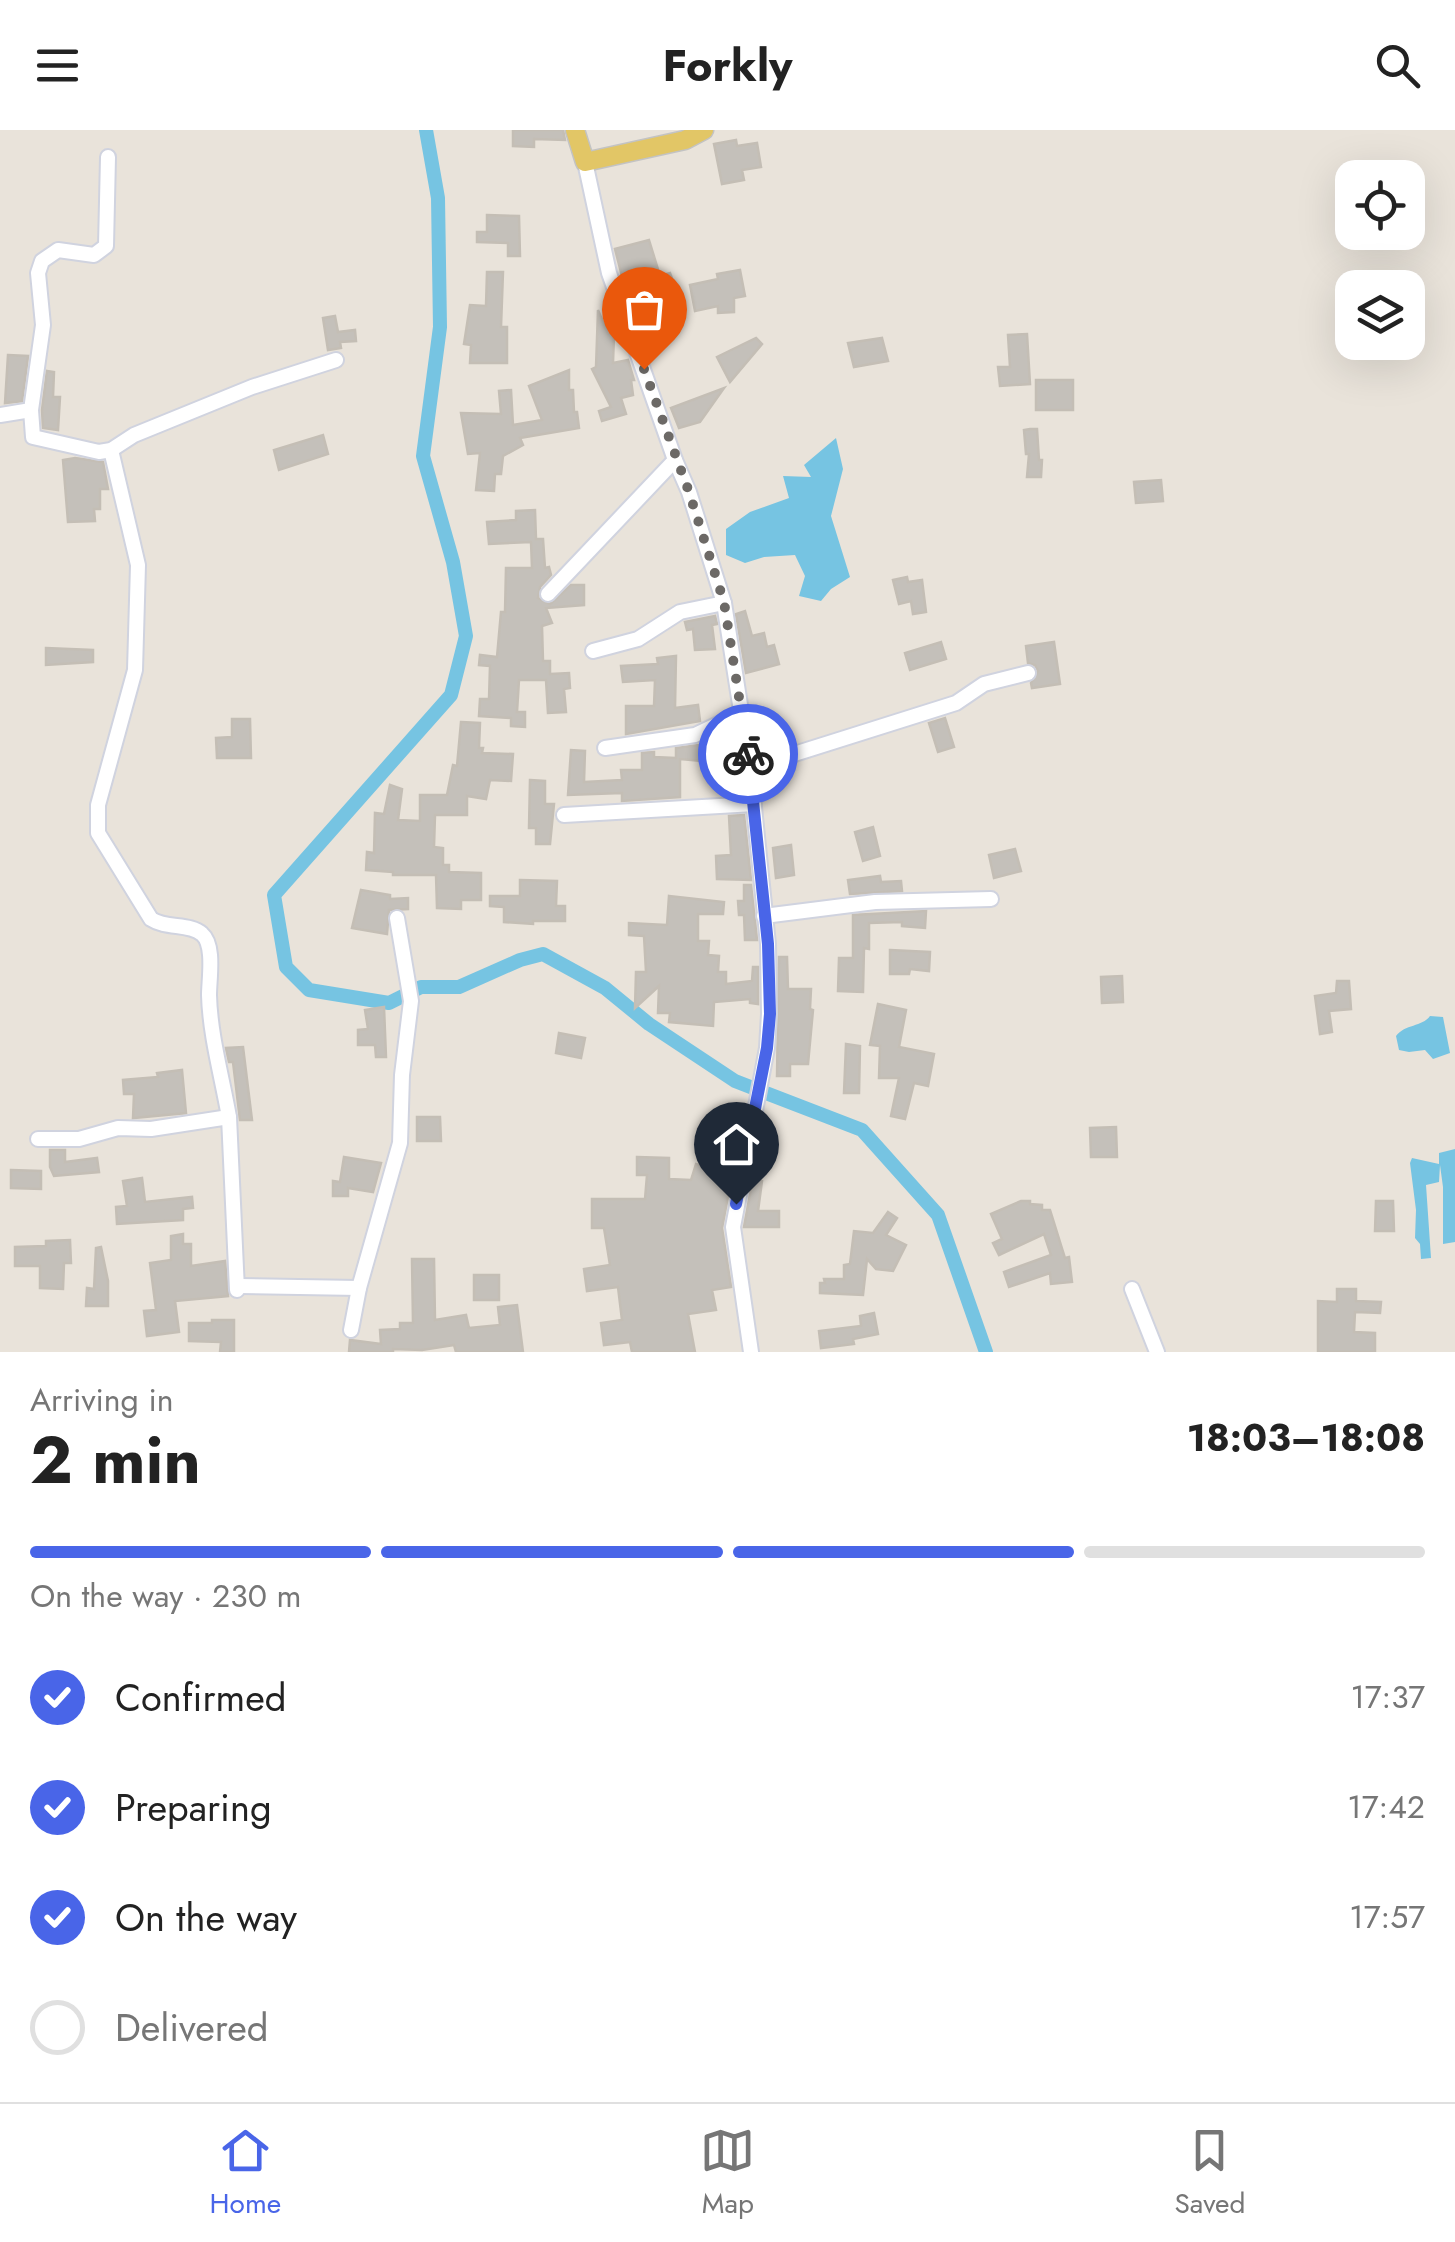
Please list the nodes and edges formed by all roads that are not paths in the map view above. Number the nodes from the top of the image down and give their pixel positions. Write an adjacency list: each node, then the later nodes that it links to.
1 (575, 130): 4 (main road)
2 (704, 130): 4 (main road)
3 (108, 157): 6 (street)
4 (585, 162): 9 (street)
5 (336, 360): 8 (street)
6 (30, 410): 7 (street); 8 (street)
7 (0, 415)
8 (111, 450): 22 (street)
9 (675, 460): 10 (street); 11 (street)
10 (548, 594)
11 (724, 602): 12 (street); 14 (street)
12 (593, 651)
13 (1028, 672): 16 (street)
14 (741, 713): 15 (street); 16 (street)
15 (605, 748)
16 (750, 768): 17 (street)
17 (754, 804): 18 (street); 20 (street)
18 (564, 815)
19 (991, 899): 20 (street)
20 (764, 916): 27 (street)
21 (397, 918): 24 (street)
22 (229, 1118): 23 (street); 24 (street)
23 (38, 1139)
24 (358, 1288): 26 (street)
25 (1132, 1289): 28 (street)
26 (372, 1330)
27 (751, 1352)
28 (1156, 1352)

